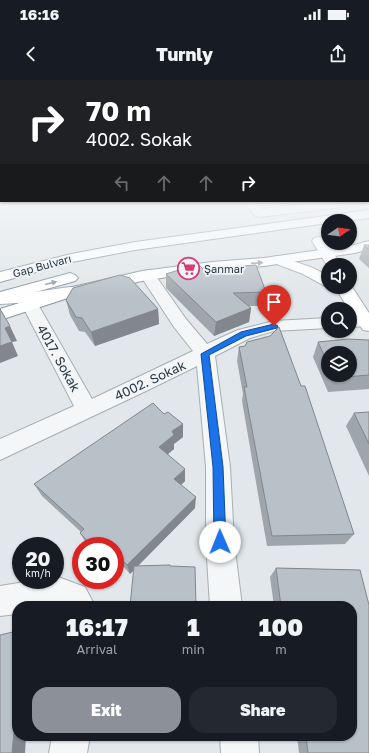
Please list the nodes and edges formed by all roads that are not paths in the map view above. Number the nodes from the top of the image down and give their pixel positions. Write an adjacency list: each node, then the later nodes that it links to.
1 (227, 233): 9 (main road, Gap Bulvarı)
2 (369, 235): 3 (main road)
3 (357, 236)
4 (369, 245): 5 (main road)
5 (357, 248)
6 (327, 250): 7 (main road); 13 (main road, Gap Bulvarı, one-way to 6)
7 (279, 260): 8 (main road, one-way to 7); 10 (main road)
8 (148, 275): 11 (main road); 18 (street)
9 (0, 277)
10 (321, 278)
11 (70, 292): 13 (main road); 14 (main road)
12 (348, 294): 16 (main road)
13 (0, 298)
14 (30, 305): 15 (main road); 19 (street, 4017. Sokak)
15 (0, 315)
16 (363, 319)
17 (321, 323): 18 (street, 4002. Sokak)
18 (205, 354): 19 (street, 4002. Sokak); 23 (street)
19 (87, 410): 20 (street, 4002. Sokak)
20 (0, 450)
21 (0, 601): 22 (street)
22 (76, 601)
23 (226, 601)
24 (70, 741): 26 (street)
25 (239, 741): 27 (street)
26 (68, 753)
27 (240, 753)

